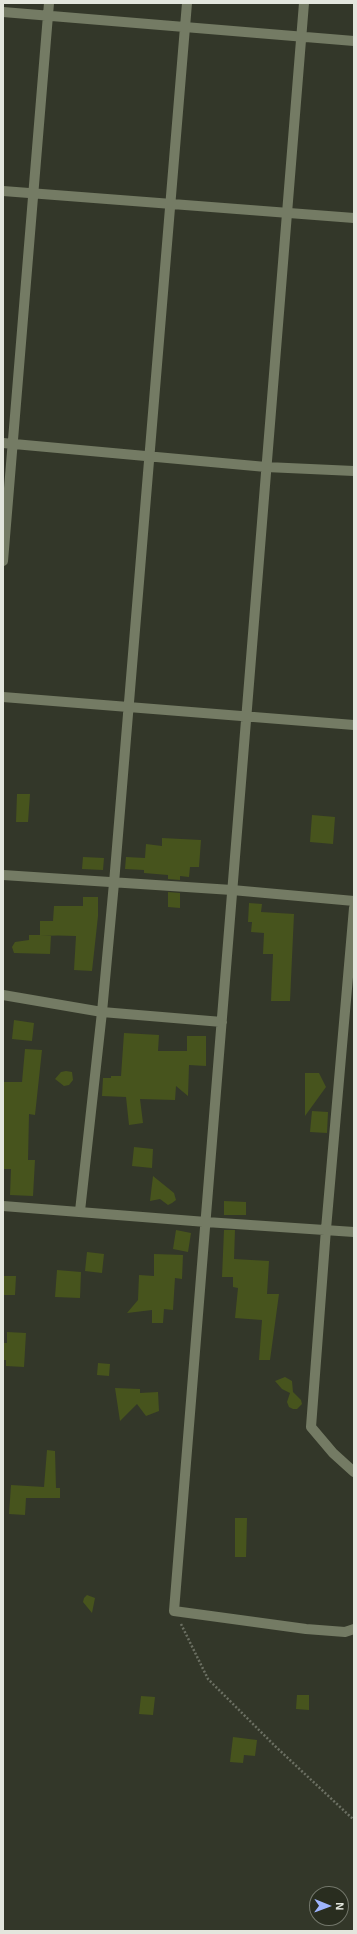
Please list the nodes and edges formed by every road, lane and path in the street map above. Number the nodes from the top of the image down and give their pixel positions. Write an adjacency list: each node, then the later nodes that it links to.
1 (49, 3): 5 (street)
2 (187, 3): 6 (street)
3 (304, 3): 7 (street)
4 (3, 12): 5 (street)
5 (48, 16): 6 (street); 10 (street)
6 (185, 27): 7 (street); 11 (street)
7 (301, 37): 8 (street); 12 (street)
8 (354, 42)
9 (3, 191): 10 (street)
10 (33, 193): 11 (street); 14 (street)
11 (170, 204): 12 (street); 15 (street)
12 (287, 212): 13 (street); 16 (street)
13 (354, 218)
14 (8, 443): 15 (street); 18 (street)
15 (149, 456): 16 (street); 20 (street)
16 (266, 467): 17 (street); 21 (street)
17 (354, 471)
18 (3, 561)
19 (3, 697): 20 (street)
20 (128, 707): 21 (street); 24 (street)
21 (246, 717): 22 (street); 25 (street)
22 (354, 725)
23 (3, 874): 24 (street)
24 (114, 883): 25 (street); 29 (street)
25 (232, 890): 26 (street); 30 (street)
26 (354, 901)
27 (354, 908): 34 (street)
28 (3, 995): 29 (street)
29 (102, 1012): 30 (street); 32 (street)
30 (222, 1022): 33 (street)
31 (3, 1206): 32 (street)
32 (80, 1211): 33 (street)
33 (206, 1222): 34 (street); 37 (street)
34 (326, 1229): 35 (street); 36 (street)
35 (354, 1232)
36 (354, 1472)
37 (174, 1612): 38 (street); 39 (path)
38 (354, 1629)
39 (354, 1820)

